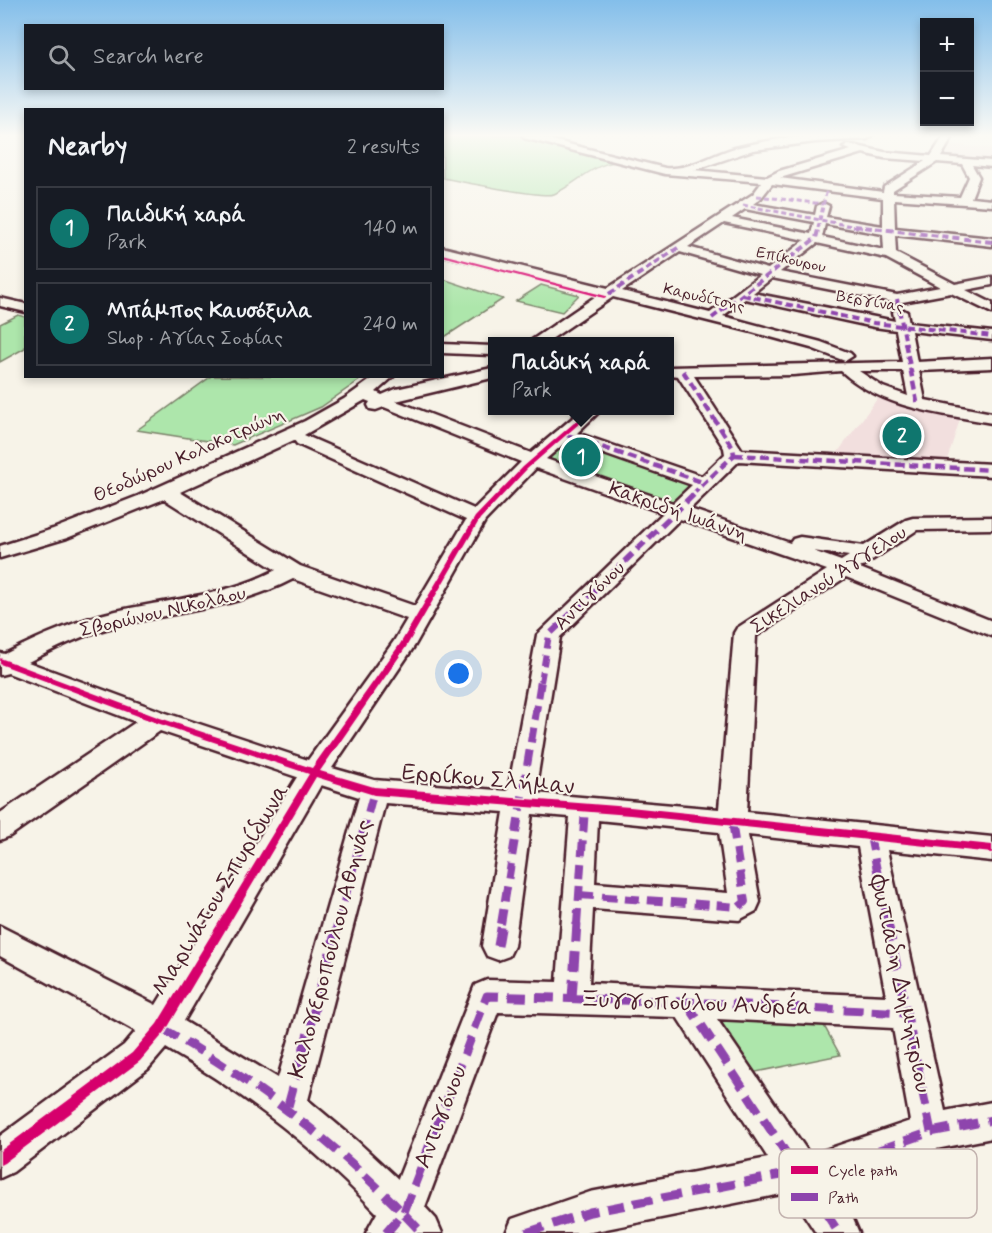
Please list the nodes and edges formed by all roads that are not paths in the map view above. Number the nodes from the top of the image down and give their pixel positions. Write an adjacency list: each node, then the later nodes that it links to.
1 (759, 194): 5 (street)
2 (826, 194): 9 (street)
3 (866, 194): 6 (street)
4 (967, 194): 7 (street)
5 (757, 196): 9 (street); 10 (street)
6 (887, 196): 7 (street); 13 (street)
7 (964, 201): 8 (street)
8 (992, 203)
9 (823, 204): 12 (street)
10 (743, 205): 11 (street); 12 (street)
11 (722, 219): 14 (street); 16 (street)
12 (820, 220): 13 (street); 14 (street)
13 (891, 231): 15 (street); 18 (street)
14 (816, 238): 18 (street); 19 (street)
15 (992, 242)
16 (678, 248): 19 (street, Επίκουρου); 22 (street)
17 (444, 252): 22 (street, Καρυδίτσης)
18 (890, 255): 21 (street)
19 (771, 274): 23 (street); 24 (street, Επίκουρου)
20 (992, 281): 21 (street)
21 (952, 289): 24 (street); 27 (street)
22 (609, 294): 28 (street, Καρυδίτσης); 31 (street)
23 (743, 295): 28 (street); 29 (street, Βεργίνας)
24 (897, 298): 29 (street)
25 (0, 302): 26 (street)
26 (24, 308)
27 (992, 309)
28 (712, 318): 34 (street, Καρυδίτσης)
29 (902, 326): 30 (street, Βεργίνας); 36 (street)
30 (992, 336)
31 (544, 337)
32 (444, 348): 33 (street)
33 (488, 351)
34 (844, 362): 36 (street); 37 (street); 42 (street, Καρυδίτσης)
35 (992, 363): 36 (street)
36 (910, 366): 42 (street)
37 (676, 371): 47 (street)
38 (488, 374): 41 (street)
39 (384, 378): 40 (street, Θεοδώρου Κολοκοτρώνη)
40 (365, 394): 41 (street, Κακριδή Ιωάννη); 51 (street, Θεοδώρου Κολοκοτρώνη)
41 (384, 402): 46 (street); 48 (street, Κακριδή Ιωάννη)
42 (917, 402): 44 (street, Καρυδίτσης)
43 (588, 415): 45 (street, Μαρινάτου Σπυρίδωνα)
44 (992, 418)
45 (564, 435): 48 (street, Μαρινάτου Σπυρίδωνα); 50 (street)
46 (303, 440): 51 (street); 53 (street)
47 (734, 455): 49 (street); 50 (street, Αντιγόνου)
48 (534, 461): 52 (street, Κακριδή Ιωάννη); 53 (street, Μαρινάτου Σπυρίδωνα)
49 (992, 470)
50 (705, 483): 52 (street, Αντιγόνου)
51 (172, 495): 56 (street, Θεοδώρου Κολοκοτρώνη); 59 (street)
52 (676, 512): 55 (street, Κακριδή Ιωάννη); 66 (street, Αντιγόνου)
53 (477, 518): 60 (street, Μαρινάτου Σπυρίδωνα)
54 (992, 523): 57 (street, Σικελιανού Άγγελου)
55 (742, 534): 57 (street); 58 (street, Κακριδή Ιωάννη)
56 (0, 552)
57 (867, 553): 58 (street, Σικελιανού Άγγελου)
58 (843, 569): 61 (street, Κακριδή Ιωάννη); 68 (street, Σικελιανού Άγγελου)
59 (292, 571): 60 (street); 62 (street, Σβορώνου Νικολάου)
60 (419, 615): 64 (street, Μαρινάτου Σπυρίδωνα)
61 (992, 629)
62 (2, 664): 63 (street, Ερρίκου Σλήμαν)
63 (158, 720): 64 (street, Ερρίκου Σλήμαν); 69 (street)
64 (314, 773): 65 (street, Ερρίκου Σλήμαν); 79 (street, Μαρινάτου Σπυρίδωνα)
65 (374, 791): 66 (street, Ερρίκου Σλήμαν); 80 (street, Καλογεροπούλου Αθηνάς)
66 (520, 802): 67 (street, Ερρίκου Σλήμαν); 74 (street, Αντιγόνου)
67 (585, 808): 68 (street, Ερρίκου Σλήμαν); 72 (street)
68 (732, 822): 70 (street, Ερρίκου Σλήμαν); 72 (street)
69 (0, 828)
70 (870, 836): 71 (street, Ερρίκου Σλήμαν); 78 (street, Φωτιάδη Δημητρίου)
71 (992, 849)
72 (579, 895): 76 (street)
73 (0, 940): 79 (street)
74 (498, 946)
75 (487, 996): 76 (street, Ξυγγοπούλου Ανδρέα); 88 (street, Αντιγόνου)
76 (572, 998): 77 (street, Ξυγγοπούλου Ανδρέα)
77 (686, 1002): 78 (street, Ξυγγοπούλου Ανδρέα); 83 (street)
78 (905, 1013): 82 (street, Φωτιάδη Δημητρίου)
79 (161, 1028): 80 (street); 85 (street, Μαρινάτου Σπυρίδωνα)
80 (288, 1106): 88 (street)
81 (992, 1120): 82 (street)
82 (930, 1132): 84 (street)
83 (783, 1149)
84 (883, 1149)
85 (0, 1159)
86 (779, 1175): 89 (street)
87 (829, 1218): 90 (street)
88 (404, 1226)
89 (526, 1233)
90 (839, 1233)

